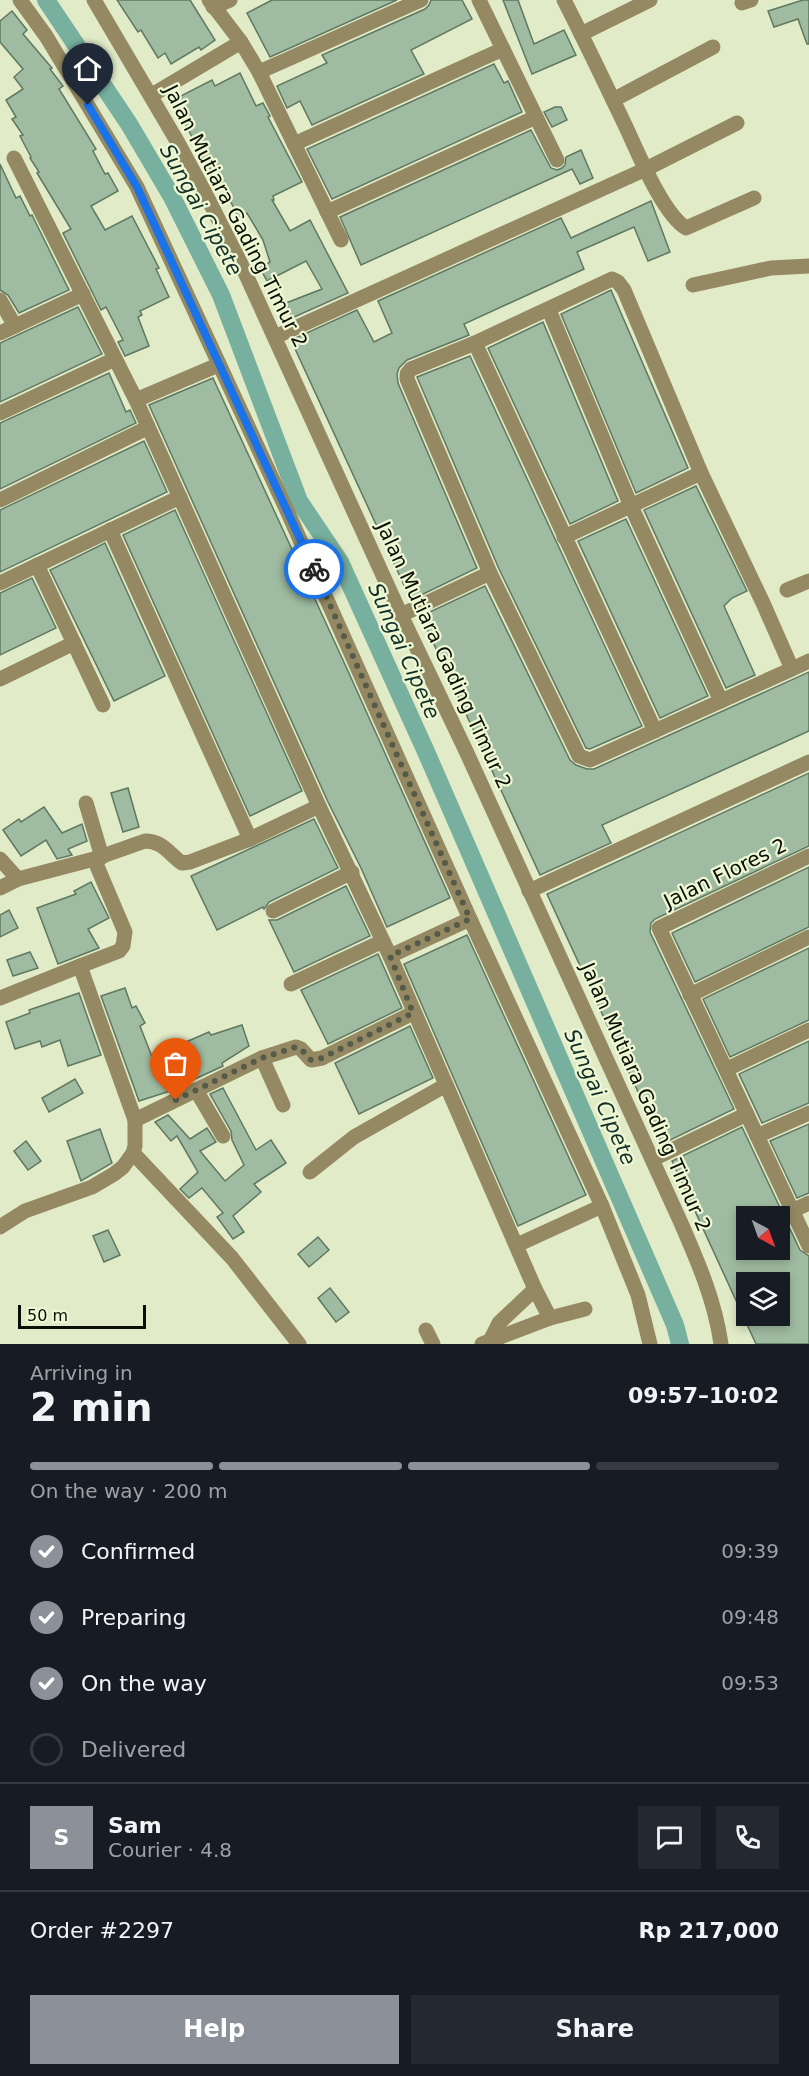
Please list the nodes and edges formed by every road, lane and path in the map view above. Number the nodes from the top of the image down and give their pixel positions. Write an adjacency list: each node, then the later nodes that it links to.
1 (20, 0): 35 (street)
2 (94, 0): 14 (street, Jalan Mutiara Gading Timur 2)
3 (230, 0): 8 (street)
4 (421, 0): 13 (street)
5 (479, 0): 12 (street)
6 (564, 0): 9 (street)
7 (650, 0): 9 (street)
8 (211, 4): 10 (street)
9 (581, 34): 15 (street)
10 (241, 42): 13 (street); 14 (street)
11 (713, 47): 15 (street)
12 (503, 49): 16 (street); 18 (street)
13 (259, 72): 18 (street)
14 (152, 95): 32 (street, Jalan Mutiara Gading Timur 2)
15 (613, 99): 21 (street)
16 (536, 117): 20 (street); 23 (street)
17 (738, 123): 21 (street)
18 (294, 144): 23 (street)
19 (14, 158): 27 (street)
20 (557, 159)
21 (646, 169): 22 (street); 32 (street)
22 (754, 198)
23 (327, 212): 24 (street)
24 (340, 240)
25 (809, 266): 26 (street)
26 (693, 285)
27 (83, 294): 30 (street); 34 (street)
28 (0, 300): 30 (street)
29 (549, 310): 33 (street); 39 (street); 42 (street)
30 (15, 326): 31 (street)
31 (0, 333)
32 (275, 337): 50 (street, Jalan Mutiara Gading Timur 2)
33 (476, 343): 44 (street); 46 (street)
34 (115, 359): 36 (street); 37 (street)
35 (218, 365): 36 (street); 70 (street)
36 (136, 400): 38 (street)
37 (0, 413)
38 (147, 428): 40 (street); 41 (street)
39 (701, 473): 42 (street); 53 (street)
40 (180, 497): 43 (street); 60 (street)
41 (0, 500)
42 (631, 506): 44 (street); 55 (street)
43 (110, 530): 45 (street); 61 (street)
44 (564, 537): 57 (street)
45 (38, 565): 48 (street); 51 (street)
46 (490, 573): 50 (street); 57 (street)
47 (809, 581): 49 (street)
48 (0, 583)
49 (787, 590)
50 (401, 615): 68 (street, Jalan Mutiara Gading Timur 2)
51 (74, 643): 54 (street); 56 (street)
52 (809, 661): 53 (street)
53 (792, 669): 55 (street)
54 (0, 679)
55 (721, 701): 57 (street)
56 (104, 705)
57 (655, 731)
58 (809, 762): 68 (street)
59 (86, 803): 63 (street)
60 (319, 806): 61 (street); 65 (street)
61 (250, 839): 63 (street)
62 (809, 856): 76 (street, Jalan Flores 2)
63 (98, 858): 66 (street); 74 (street)
64 (0, 859): 66 (street)
65 (352, 872): 69 (street); 72 (street)
66 (18, 879): 67 (street)
67 (0, 888)
68 (529, 891): 91 (street, Jalan Mutiara Gading Timur 2)
69 (273, 911)
70 (470, 919): 73 (street); 94 (street)
71 (809, 937): 76 (street)
72 (383, 941): 73 (street); 75 (street)
73 (390, 956): 78 (street)
74 (80, 966): 77 (street); 87 (street)
75 (291, 984)
76 (690, 995): 81 (street)
77 (0, 998)
78 (413, 1013): 80 (street); 82 (street)
79 (809, 1030): 81 (street)
80 (262, 1058): 83 (street); 84 (street)
81 (727, 1069): 86 (street)
82 (446, 1085): 92 (street); 97 (street)
83 (196, 1090): 87 (street); 88 (street)
84 (283, 1105)
85 (809, 1113): 89 (street)
86 (747, 1114): 89 (street); 91 (street)
87 (135, 1120): 90 (street)
88 (223, 1136)
89 (757, 1136): 95 (street)
90 (133, 1153): 96 (street); 103 (street)
91 (653, 1159): 105 (street, Jalan Mutiara Gading Timur 2)
92 (310, 1172)
93 (809, 1203): 95 (street)
94 (602, 1206): 97 (street); 104 (street)
95 (792, 1211): 98 (street)
96 (0, 1227)
97 (517, 1245): 99 (street)
98 (809, 1246)
99 (535, 1289): 101 (street); 102 (street)
100 (585, 1309): 101 (street)
101 (550, 1318): 102 (street)
102 (486, 1342)
103 (299, 1344)
104 (650, 1344)
105 (721, 1344)

